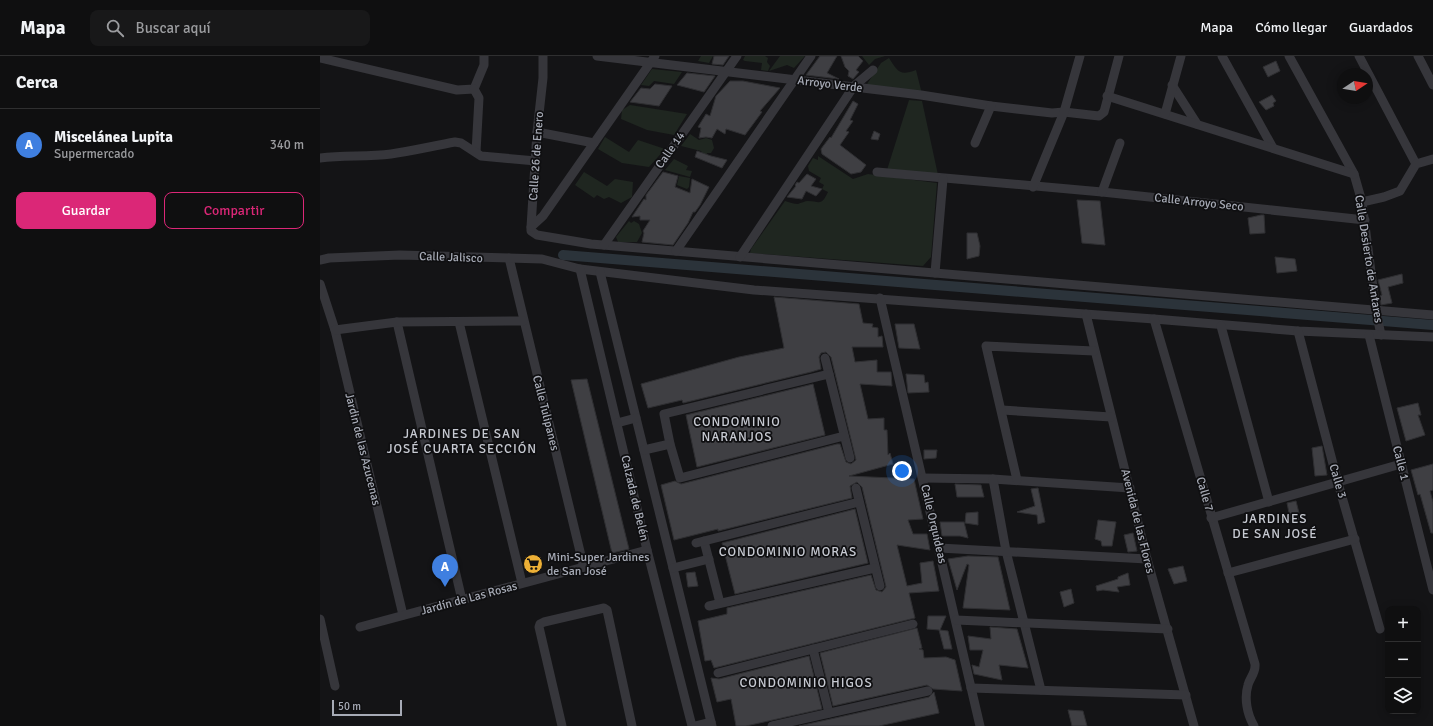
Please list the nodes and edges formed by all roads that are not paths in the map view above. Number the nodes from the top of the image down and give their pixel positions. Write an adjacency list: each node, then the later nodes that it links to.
1 (484, 56): 21 (street)
2 (543, 56): 27 (street, Calle 26 de Enero)
3 (597, 56): 14 (street, Arroyo Verde)
4 (736, 56): 16 (street, Calle 14)
5 (811, 56): 17 (street)
6 (1080, 56): 24 (street)
7 (1119, 56): 22 (street)
8 (1181, 56): 18 (street)
9 (1222, 56): 31 (street)
10 (1289, 56): 38 (street, Calle Desierto de Antares)
11 (1418, 56): 19 (street)
12 (1360, 57): 36 (street)
13 (320, 58): 21 (street)
14 (653, 59): 16 (street, Arroyo Verde); 28 (street)
15 (873, 70): 20 (street)
16 (725, 72): 17 (street, Arroyo Verde); 45 (street, Calle 14)
17 (794, 79): 20 (street, Arroyo Verde); 46 (street)
18 (1172, 85): 25 (street); 26 (street)
19 (1433, 85)
20 (854, 86): 23 (street, Arroyo Verde); 47 (street)
21 (474, 89): 32 (street)
22 (1107, 96): 24 (street, Arroyo Verde); 25 (street)
23 (991, 106): 24 (street, Arroyo Verde); 29 (street)
24 (1064, 112): 40 (street)
25 (1165, 114): 26 (street)
26 (1197, 124): 31 (street)
27 (537, 132): 28 (street); 35 (street, Calle 26 de Enero)
28 (594, 142): 44 (street)
29 (975, 143)
30 (1120, 143): 41 (street)
31 (1273, 148): 38 (street)
32 (476, 152): 33 (street); 35 (street)
33 (320, 158)
34 (1433, 159): 36 (street)
35 (536, 161): 44 (street, Calle 26 de Enero)
36 (1416, 164): 42 (street)
37 (877, 172): 39 (street, Calle Arroyo Seco)
38 (1354, 174): 42 (street, Calle Desierto de Antares)
39 (944, 179): 40 (street, Calle Arroyo Seco); 52 (street)
40 (1033, 187): 41 (street, Calle Arroyo Seco)
41 (1102, 192): 43 (street, Calle Arroyo Seco)
42 (1362, 202): 43 (street, Calle Desierto de Antares)
43 (1365, 220): 55 (street, Calle Desierto de Antares)
44 (532, 230): 45 (street)
45 (604, 245): 46 (street)
46 (676, 251): 47 (street)
47 (740, 257): 52 (street)
48 (509, 258): 49 (street, Calle Jalisco); 50 (street, Calle Jalisco); 59 (street, Calle Tulipanes)
49 (320, 260)
50 (580, 269): 51 (street, Calle Jalisco); 74 (street, Calzada de Belén)
51 (600, 272): 54 (street, Calle Jalisco); 73 (street, Calzada de Belén)
52 (934, 273): 55 (street)
53 (320, 284): 63 (street, Jardin de las Azucenas)
54 (880, 298): 56 (street, Calle Jalisco); 80 (street, Calle Orquídeas)
55 (1376, 312): 57 (street); 65 (street, Calle Desierto de Antares)
56 (1086, 314): 58 (street, Calle Jalisco); 68 (street, Avenida de las Flores)
57 (1433, 315)
58 (1154, 319): 62 (street, Calle Jalisco); 88 (street, Calle 7)
59 (523, 320): 61 (street); 95 (street, Calle Tulipanes)
60 (396, 322): 61 (street); 63 (street); 102 (street)
61 (459, 322): 99 (street)
62 (1222, 326): 64 (street, Calle Jalisco); 87 (street)
63 (335, 330): 105 (street, Jardin de las Azucenas)
64 (1298, 332): 66 (street, Calle Jalisco); 83 (street, Calle 3)
65 (1381, 334): 66 (street, Calle Jalisco); 67 (street, Calle Jalisco)
66 (1370, 336): 79 (street, Calle 1)
67 (1433, 337)
68 (1094, 351): 71 (street); 72 (street, Avenida de las Flores)
69 (825, 358): 70 (street)
70 (829, 374): 75 (street); 76 (street)
71 (1002, 410): 72 (street); 82 (street)
72 (1111, 417): 85 (street, Avenida de las Flores)
73 (636, 418): 74 (street); 77 (street, Calzada de Belén)
74 (618, 423): 91 (street, Calzada de Belén)
75 (844, 436): 76 (street); 78 (street)
76 (670, 444): 77 (street)
77 (644, 450): 96 (street, Calzada de Belén)
78 (850, 458)
79 (1401, 464): 83 (street); 101 (street, Calle 1)
80 (923, 478): 81 (street); 90 (street, Calle Orquídeas)
81 (993, 479): 82 (street); 92 (street)
82 (1017, 480): 85 (street)
83 (1338, 483): 87 (street); 89 (street, Calle 3)
84 (856, 488): 86 (street)
85 (1130, 488): 94 (street, Avenida de las Flores)
86 (859, 502): 93 (street); 97 (street)
87 (1269, 502): 88 (street)
88 (1211, 518): 98 (street, Calle 7)
89 (1355, 539): 98 (street); 112 (street, Calle 3)
90 (939, 548): 92 (street); 107 (street, Calle Orquídeas)
91 (647, 550): 95 (street, Jardín de Las Rosas); 125 (street, Calzada de Belén)
92 (1006, 551): 94 (street); 108 (street)
93 (709, 559): 96 (street); 103 (street)
94 (1147, 559): 111 (street, Avenida de las Flores)
95 (584, 568): 99 (street, Jardín de Las Rosas)
96 (673, 568): 122 (street, Calzada de Belén)
97 (875, 568): 100 (street); 103 (street)
98 (1228, 573): 129 (street, Calle 7)
99 (522, 583): 102 (street, Jardín de Las Rosas)
100 (880, 586)
101 (1433, 590)
102 (462, 600): 105 (street, Jardín de Las Rosas)
103 (720, 603): 104 (street)
104 (708, 606)
105 (403, 615): 110 (street, Jardín de Las Rosas)
106 (320, 619): 114 (street)
107 (956, 620): 108 (street); 117 (street, Calle Orquídeas)
108 (1024, 622): 111 (street); 118 (street)
109 (913, 624): 113 (street)
110 (360, 627)
111 (1168, 629): 120 (street, Avenida de las Flores)
112 (1380, 629)
113 (813, 649): 115 (street); 121 (street)
114 (325, 661): 116 (street)
115 (718, 673)
116 (334, 686)
117 (972, 688): 118 (street); 127 (street, Calle Orquídeas)
118 (1041, 690): 120 (street)
119 (928, 691): 121 (street)
120 (1186, 695): 128 (street, Avenida de las Flores)
121 (829, 713): 126 (street)
122 (711, 724): 125 (street)
123 (562, 726): 124 (street)
124 (632, 726)
125 (693, 726)
126 (772, 726)
127 (980, 726)
128 (1194, 726)
129 (1254, 726)

